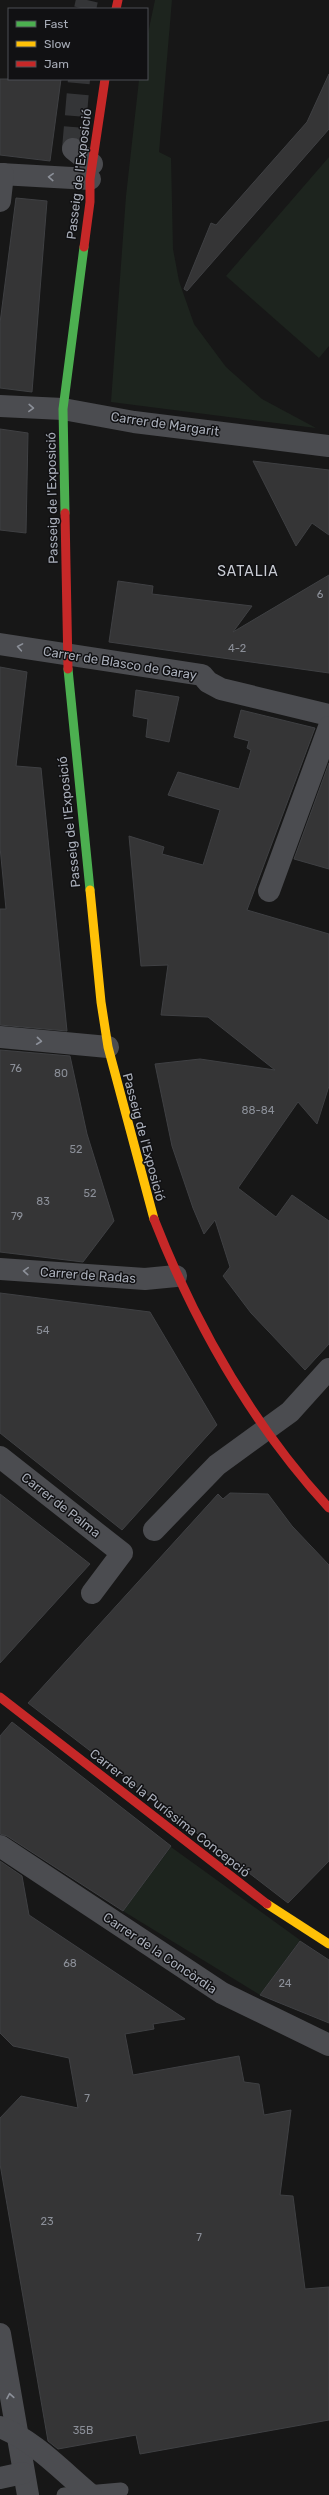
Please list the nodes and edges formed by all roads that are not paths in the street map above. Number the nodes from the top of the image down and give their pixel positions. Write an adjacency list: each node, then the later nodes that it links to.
1 (105, 80): 3 (street, Passeig de l'Exposició)
2 (73, 149): 3 (street)
3 (91, 172): 4 (street, one-way to 4); 7 (street, Passeig de l'Exposició)
4 (2, 174): 5 (street)
5 (0, 201)
6 (0, 406): 7 (street, Carrer de Margarit, one-way to 7)
7 (63, 409): 8 (street, Carrer de Margarit); 10 (street, Passeig de l'Exposició)
8 (329, 446)
9 (0, 644): 10 (street, Carrer de Blasco de Garay, one-way to 9)
10 (66, 656): 11 (street, Carrer de Blasco de Garay); 15 (street, Passeig de l'Exposició)
11 (329, 715)
12 (329, 727): 13 (street)
13 (269, 891)
14 (0, 1037): 15 (street, one-way to 15)
15 (108, 1047): 17 (street, Passeig de l'Exposició)
16 (0, 1269): 17 (street, Carrer de Radas, one-way to 16)
17 (176, 1276): 19 (street, Passeig de l'Exposició)
18 (329, 1369): 19 (street)
19 (264, 1429): 21 (street, Passeig de l'Exposició); 22 (street)
20 (0, 1457): 23 (street, Carrer de Palma)
21 (329, 1508)
22 (154, 1530)
23 (92, 1593)
24 (0, 1697): 26 (street, Carrer de la Puríssima Concepció)
25 (0, 1846): 27 (street, Carrer de la Concòrdia)
26 (329, 1944)
27 (329, 2045)
28 (0, 2334): 29 (street, one-way to 28)
29 (8, 2431): 30 (street); 33 (street)
30 (24, 2473): 31 (street); 34 (street)
31 (0, 2478)
32 (121, 2490): 33 (lane)
33 (90, 2494): 35 (lane)
34 (28, 2495)
35 (64, 2495)

